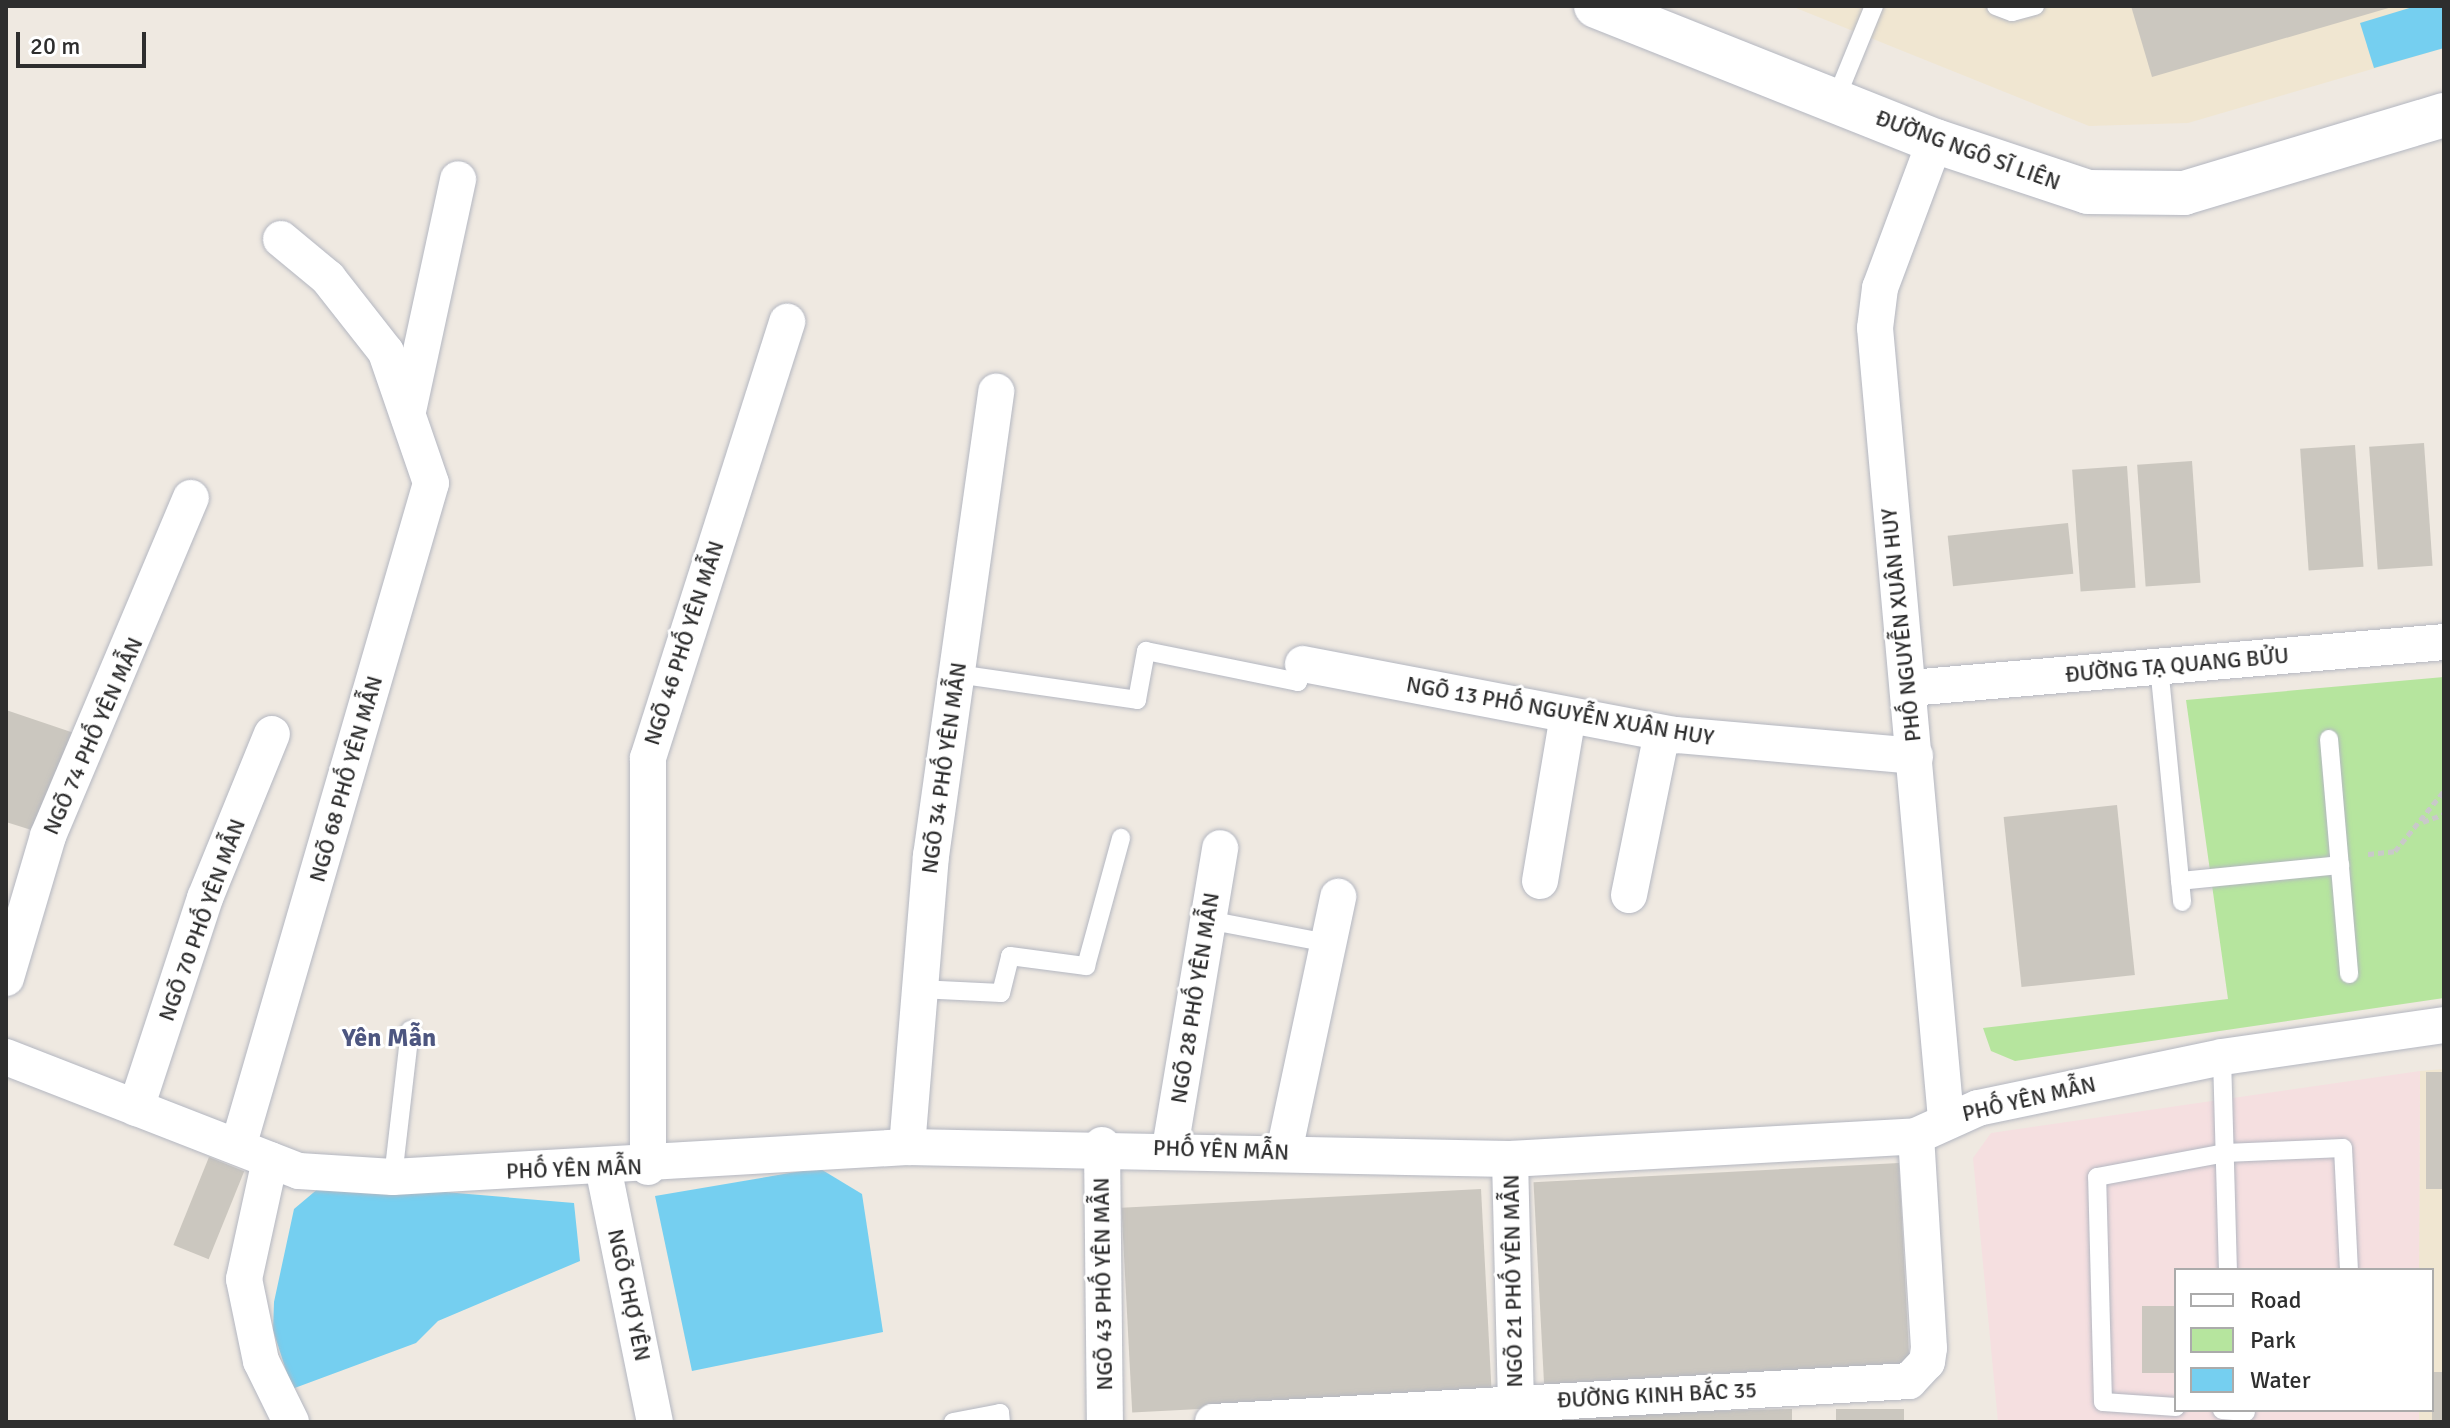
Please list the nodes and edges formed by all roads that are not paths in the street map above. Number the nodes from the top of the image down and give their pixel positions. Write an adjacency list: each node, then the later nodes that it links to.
1 (1596, 6): 5 (street, ĐƯỜNG NGÔ SĨ LIÊN)
2 (1874, 6): 5 (lane)
3 (1996, 6): 4 (lane)
4 (2035, 6)
5 (1835, 101): 7 (street, ĐƯỜNG NGÔ SĨ LIÊN)
6 (2444, 115): 7 (street, ĐƯỜNG NGÔ SĨ LIÊN)
7 (1935, 141): 18 (street, PHỐ NGUYỄN XUÂN HUY)
8 (458, 179): 12 (street, NGÕ 68 PHỐ YÊN MẪN)
9 (281, 239): 12 (street, NGÕ 68 PHỐ YÊN MẪN)
10 (787, 322): 51 (street, NGÕ 46 PHỐ YÊN MẪN)
11 (996, 392): 17 (street, NGÕ 34 PHỐ YÊN MẪN)
12 (408, 411): 47 (street, NGÕ 68 PHỐ YÊN MẪN)
13 (191, 498): 35 (street, NGÕ 74 PHỐ YÊN MẪN)
14 (2444, 642): 16 (street, ĐƯỜNG TẠ QUANG BỬU)
15 (1303, 664): 17 (lane); 19 (street, NGÕ 13 PHỐ NGUYỄN XUÂN HUY)
16 (2159, 666): 18 (street, ĐƯỜNG TẠ QUANG BỬU); 28 (lane)
17 (957, 674): 36 (street, NGÕ 34 PHỐ YÊN MẪN)
18 (1910, 688): 23 (street, PHỐ NGUYỄN XUÂN HUY)
19 (1568, 716): 20 (street, NGÕ 13 PHỐ NGUYỄN XUÂN HUY); 27 (street)
20 (1662, 733): 23 (street, NGÕ 13 PHỐ NGUYỄN XUÂN HUY); 29 (street)
21 (272, 734): 41 (street, NGÕ 70 PHỐ YÊN MẪN)
22 (2329, 739): 26 (lane)
23 (1915, 756): 42 (street, PHỐ NGUYỄN XUÂN HUY)
24 (1121, 838): 36 (lane)
25 (1220, 848): 32 (street, NGÕ 28 PHỐ YÊN MẪN)
26 (2339, 860): 28 (lane); 34 (lane)
27 (1540, 881)
28 (2180, 881): 31 (lane)
29 (1629, 895)
30 (1338, 897): 33 (street)
31 (2182, 902)
32 (1208, 920): 33 (lane); 45 (street, NGÕ 28 PHỐ YÊN MẪN)
33 (1328, 943): 46 (street)
34 (2349, 974)
35 (6, 978)
36 (919, 989): 44 (street, NGÕ 34 PHỐ YÊN MẪN)
37 (2444, 1025): 40 (street, PHỐ YÊN MẪN)
38 (410, 1030): 52 (lane)
39 (6, 1057): 41 (street, PHỐ YÊN MẪN)
40 (2222, 1057): 42 (street, PHỐ YÊN MẪN); 48 (lane)
41 (136, 1108): 47 (street, PHỐ YÊN MẪN)
42 (1931, 1127): 49 (street, PHỐ YÊN MẪN); 55 (street, PHỐ NGUYỄN XUÂN HUY)
43 (1102, 1145): 44 (street, PHỐ YÊN MẪN); 45 (street, PHỐ YÊN MẪN); 62 (street, NGÕ 43 PHỐ YÊN MẪN)
44 (907, 1147): 51 (street, PHỐ YÊN MẪN)
45 (1170, 1148): 46 (street, PHỐ YÊN MẪN)
46 (1284, 1152): 49 (street, PHỐ YÊN MẪN)
47 (254, 1153): 52 (street, PHỐ YÊN MẪN); 58 (street, NGÕ 68 PHỐ YÊN MẪN)
48 (2225, 1153): 53 (lane); 54 (lane); 57 (lane)
49 (1510, 1159): 56 (street, NGÕ 21 PHỐ YÊN MẪN)
50 (603, 1167): 51 (street, PHỐ YÊN MẪN); 52 (street, PHỐ YÊN MẪN); 59 (street, NGÕ CHỢ YÊN)
51 (648, 1167)
52 (393, 1177)
53 (2228, 1268)
54 (2349, 1268)
55 (1909, 1381): 56 (street, ĐƯỜNG KINH BẮC 35)
56 (1516, 1403): 63 (street, ĐƯỜNG KINH BẮC 35)
57 (2174, 1407)
58 (291, 1422)
59 (655, 1422)
60 (953, 1422): 61 (lane)
61 (1001, 1422)
62 (1105, 1422)
63 (1213, 1422)

